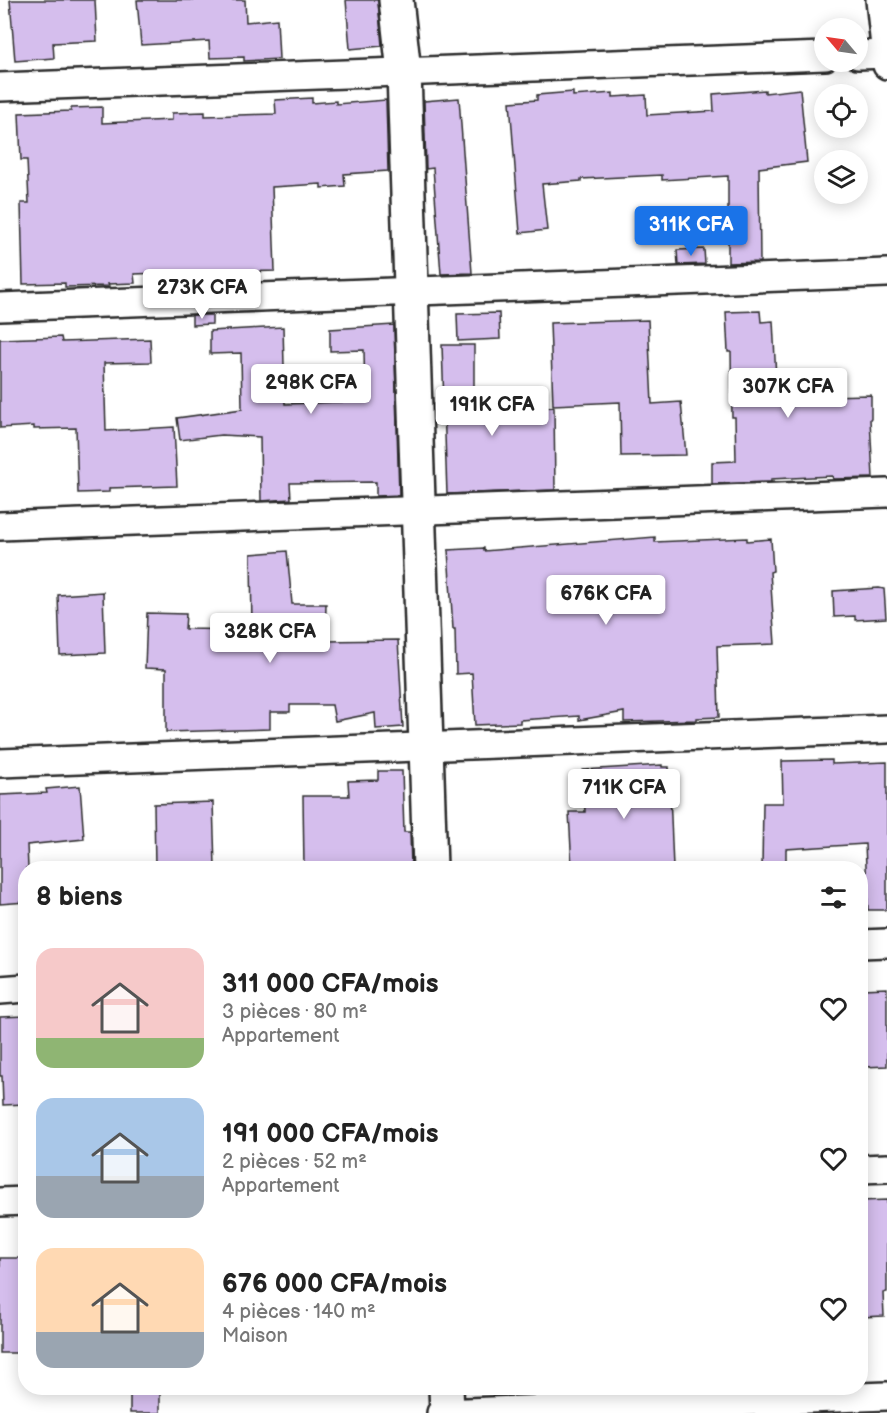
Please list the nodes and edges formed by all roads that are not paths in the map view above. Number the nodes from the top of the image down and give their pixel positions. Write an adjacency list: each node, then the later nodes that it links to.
1 (396, 0): 7 (street)
2 (880, 0): 3 (street)
3 (887, 54): 4 (street); 6 (street)
4 (868, 55)
5 (814, 56): 7 (street)
6 (887, 66)
7 (404, 72): 8 (street); 10 (street)
8 (0, 87)
9 (887, 273): 10 (street)
10 (411, 292): 11 (street); 13 (street)
11 (0, 307)
12 (887, 493): 13 (street)
13 (418, 510): 14 (street); 16 (street)
14 (0, 526)
15 (887, 729): 16 (street)
16 (426, 747): 17 (street); 18 (street)
17 (0, 763)
18 (430, 861)
19 (887, 943): 20 (street)
20 (868, 944)
21 (18, 989): 22 (street)
22 (0, 990)
23 (887, 1168): 24 (street)
24 (868, 1169)
25 (18, 1201): 26 (street)
26 (0, 1202)
27 (447, 1395): 30 (street)
28 (887, 1396): 30 (street)
29 (441, 1413): 30 (street)
30 (447, 1413)

